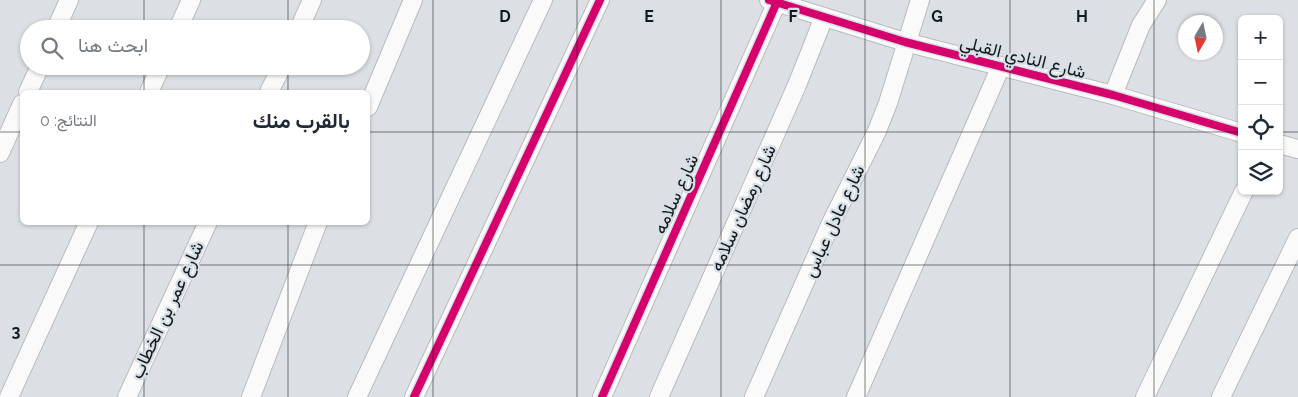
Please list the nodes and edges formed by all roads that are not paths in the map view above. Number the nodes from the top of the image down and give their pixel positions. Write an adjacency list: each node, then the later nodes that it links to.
1 (69, 0): 11 (street)
2 (191, 0): 12 (street)
3 (312, 0): 13 (street)
4 (413, 0): 23 (street)
5 (543, 0): 37 (street)
6 (600, 0): 38 (street)
7 (920, 0): 14 (street, شارع عادل عباس)
8 (1156, 0): 22 (street)
9 (773, 1): 10 (street, شارع النادي القبلي); 39 (street, شارع سلامه)
10 (824, 17): 14 (street, شارع النادي القبلي); 40 (street, شارع رمضان سلامه)
11 (60, 20)
12 (182, 20)
13 (303, 20)
14 (905, 42): 15 (street, شارع النادي القبلي); 41 (street, شارع عادل عباس)
15 (1001, 66): 22 (street, شارع النادي القبلي); 42 (street)
16 (36, 75): 19 (street)
17 (157, 75): 20 (street)
18 (278, 75): 21 (street)
19 (29, 90)
20 (150, 90)
21 (271, 90)
22 (1113, 95): 25 (street, شارع النادي القبلي)
23 (370, 102)
24 (20, 108): 28 (street)
25 (1238, 132)
26 (1283, 145): 27 (street)
27 (1298, 149)
28 (0, 153)
29 (1242, 195): 43 (street)
30 (88, 225): 34 (street)
31 (207, 225): 35 (street, شارع عمر بن الخطاب)
32 (317, 225): 36 (street)
33 (1298, 238): 44 (street)
34 (9, 397)
35 (127, 397)
36 (251, 397)
37 (357, 397)
38 (414, 397)
39 (602, 397)
40 (659, 397)
41 (754, 397)
42 (856, 397)
43 (1145, 397)
44 (1221, 397)

